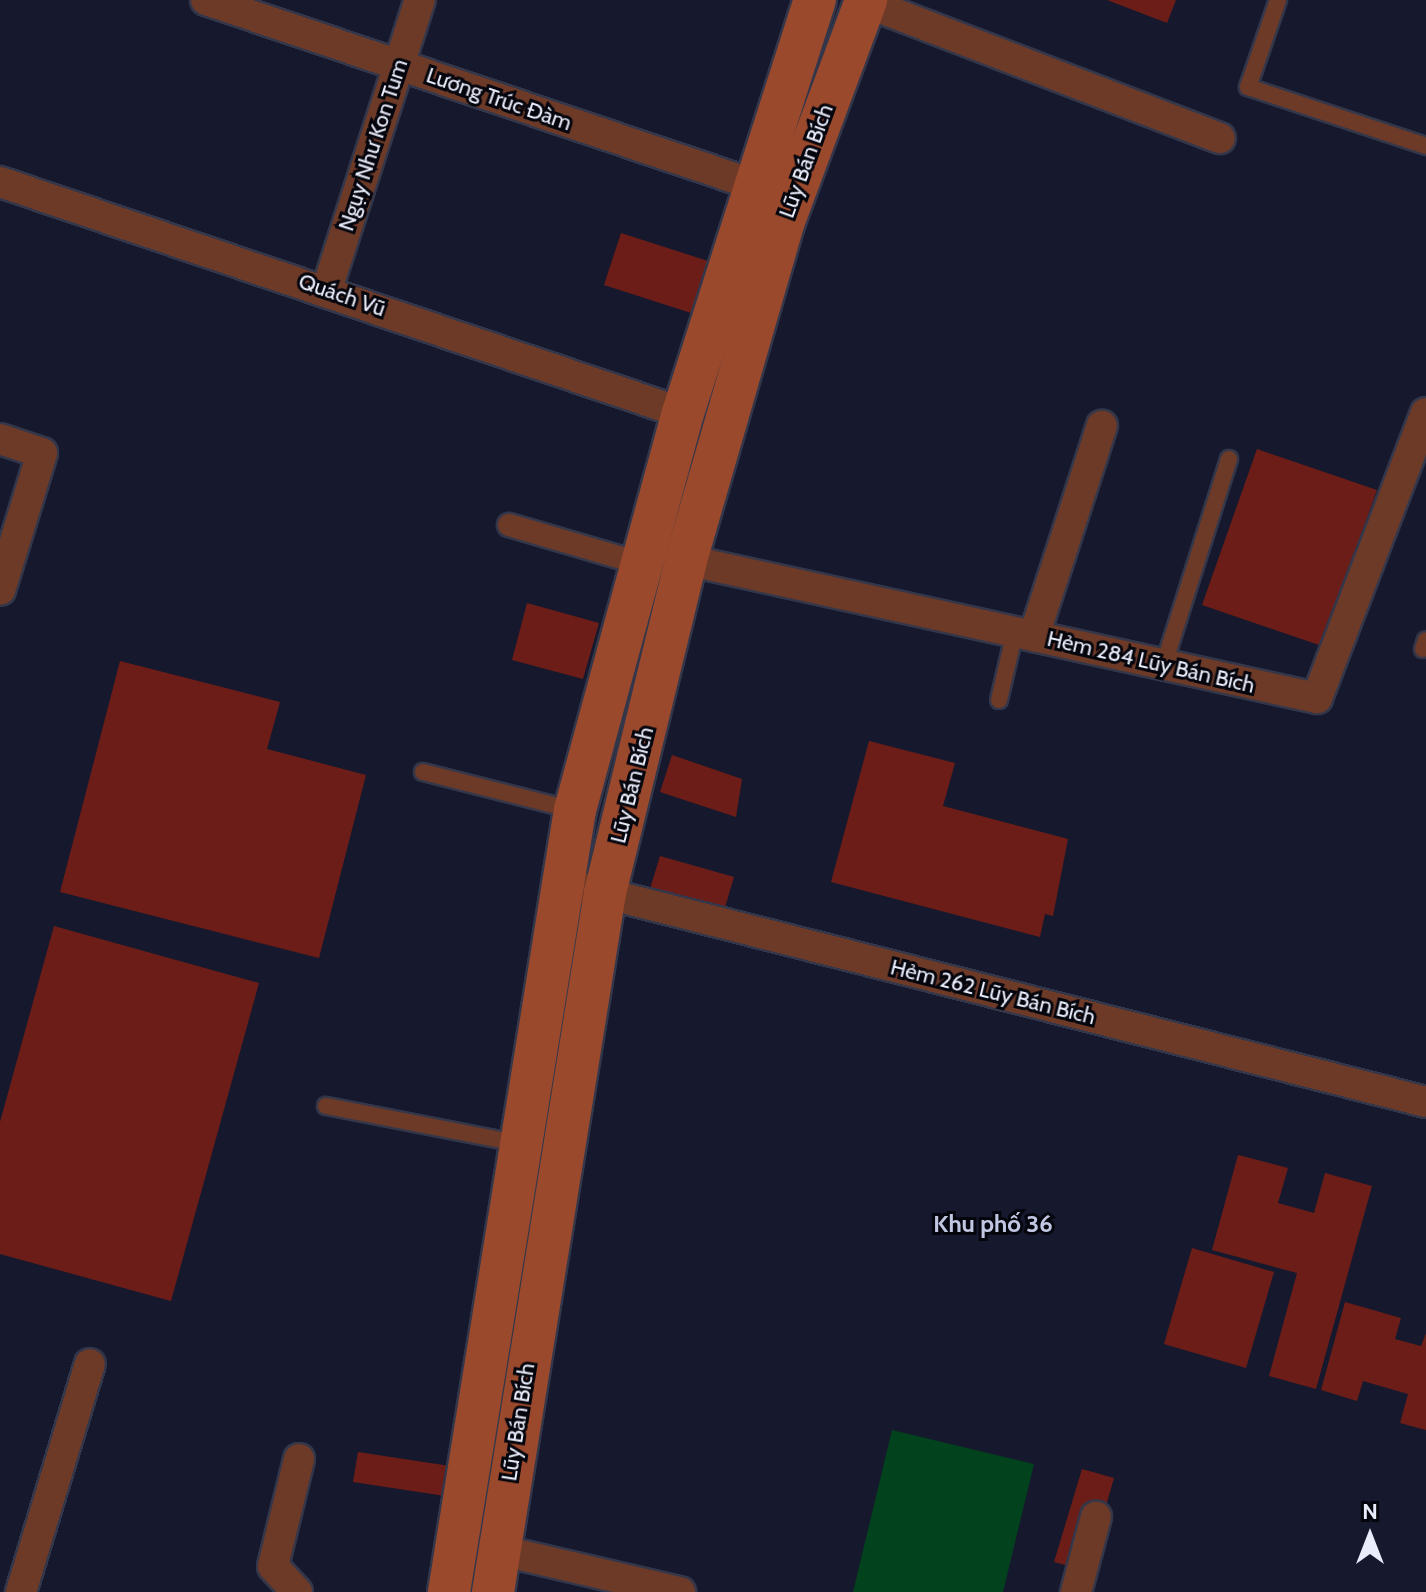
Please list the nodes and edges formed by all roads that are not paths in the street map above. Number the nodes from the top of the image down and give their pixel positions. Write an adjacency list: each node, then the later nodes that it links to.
1 (206, 0): 6 (street, Lương Trúc Đàm)
2 (420, 0): 6 (street, Ngụy Như Kon Tum)
3 (815, 0): 10 (main road, Lũy Bán Bích)
4 (1278, 0): 8 (lane)
5 (865, 1): 7 (street); 11 (main road, Lũy Bán Bích)
6 (399, 65): 10 (street, Lương Trúc Đàm); 12 (street, Ngụy Như Kon Tum)
7 (1220, 138)
8 (1426, 146)
9 (0, 182): 12 (street, Quách Vũ)
10 (753, 184): 11 (street, Lương Trúc Đàm); 13 (main road, Lũy Bán Bích)
11 (792, 197): 19 (main road, Lũy Bán Bích)
12 (327, 289): 13 (street, Quách Vũ)
13 (683, 413): 20 (main road, Lũy Bán Bích)
14 (1426, 413): 23 (street, Hẻm 284 Lũy Bán Bích)
15 (1102, 426): 22 (street)
16 (0, 439): 21 (street)
17 (1229, 459): 23 (lane)
18 (509, 525): 20 (street)
19 (686, 560): 22 (street, Hẻm 284 Lũy Bán Bích); 28 (main road, Lũy Bán Bích)
20 (642, 564): 26 (main road, Lũy Bán Bích)
21 (0, 590)
22 (1024, 634): 23 (street, Hẻm 284 Lũy Bán Bích); 24 (lane)
23 (1164, 664)
24 (999, 700)
25 (423, 772): 26 (lane)
26 (575, 810): 27 (main road, Lũy Bán Bích)
27 (559, 883): 28 (street, Hẻm 262 Lũy Bán Bích); 31 (main road, Lũy Bán Bích)
28 (605, 893): 29 (street, Hẻm 262 Lũy Bán Bích); 35 (main road, Lũy Bán Bích)
29 (1426, 1102)
30 (326, 1106): 31 (lane)
31 (517, 1143): 38 (main road, Lũy Bán Bích)
32 (90, 1364): 36 (street)
33 (299, 1459): 37 (street)
34 (1096, 1517): 41 (street)
35 (499, 1550): 39 (main road, Lũy Bán Bích); 40 (street)
36 (21, 1592)
37 (297, 1592)
38 (449, 1592)
39 (493, 1592)
40 (680, 1592)
41 (1076, 1592)

